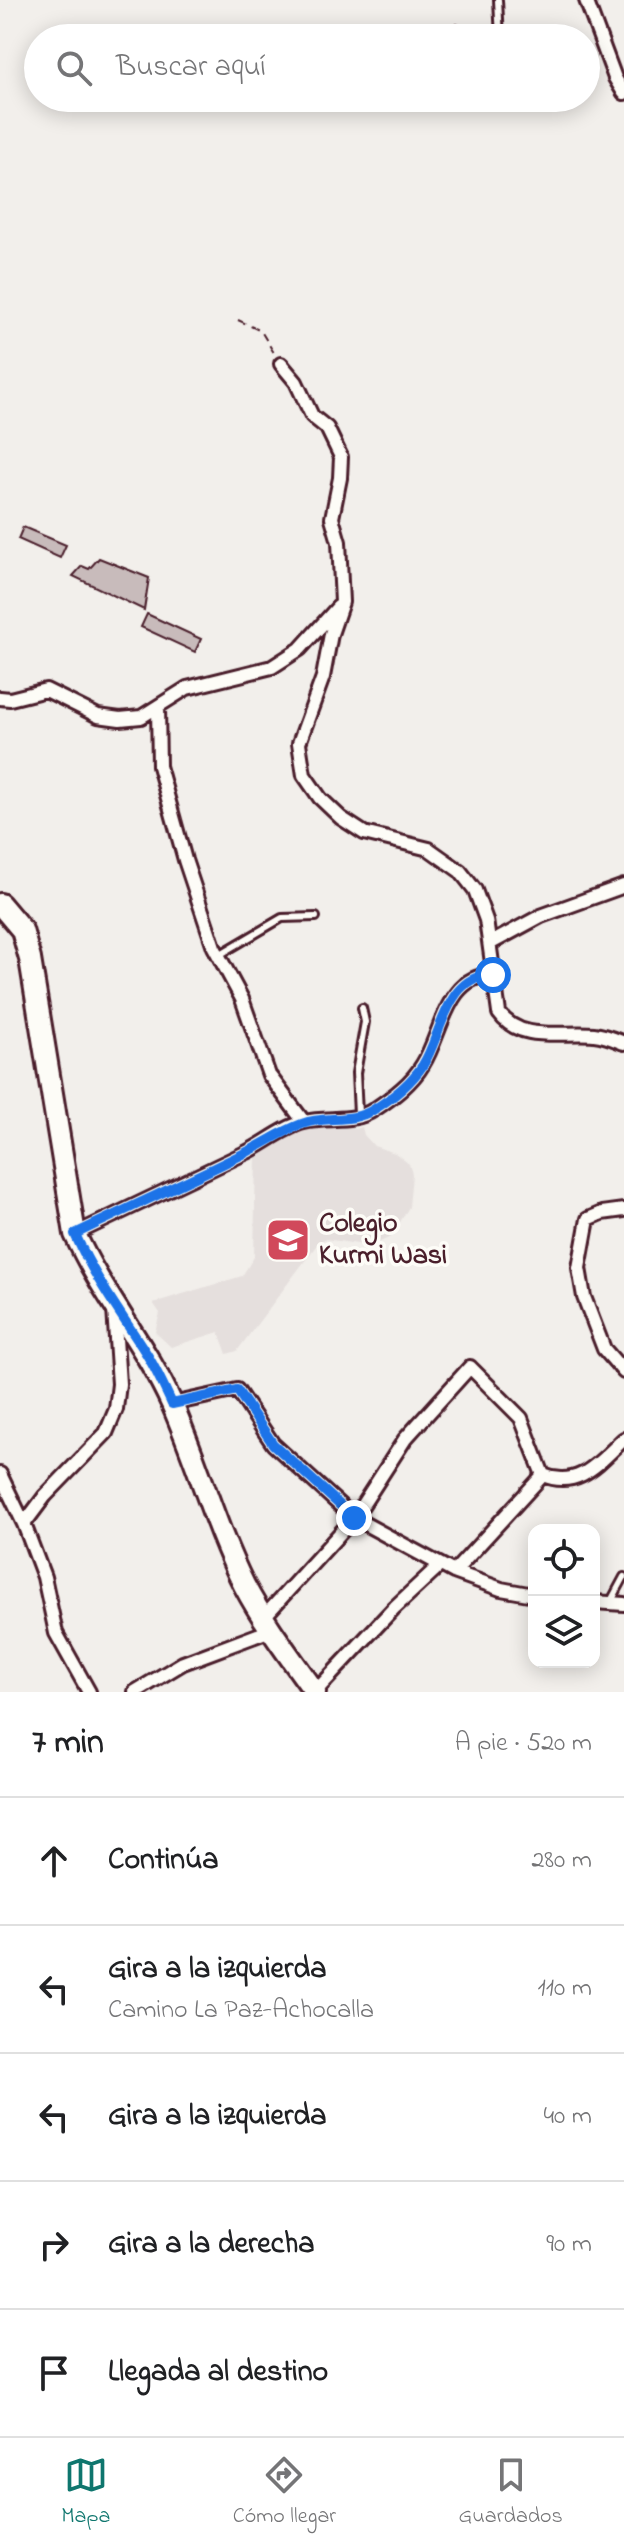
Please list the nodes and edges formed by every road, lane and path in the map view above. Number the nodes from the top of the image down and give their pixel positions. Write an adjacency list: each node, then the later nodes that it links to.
1 (498, 0): 3 (lane)
2 (586, 0): 4 (street)
3 (499, 24)
4 (595, 24)
5 (600, 38): 6 (street)
6 (624, 93)
7 (238, 320): 8 (path)
8 (281, 364): 9 (street)
9 (342, 602): 11 (street); 15 (street)
10 (0, 698): 11 (street)
11 (158, 707): 16 (street)
12 (624, 886): 15 (street)
13 (0, 904): 23 (main road)
14 (316, 917): 16 (lane)
15 (491, 943): 17 (street)
16 (219, 955): 21 (street)
17 (493, 975): 19 (street); 20 (street)
18 (362, 1008): 20 (lane)
19 (624, 1043)
20 (356, 1117): 21 (street)
21 (304, 1122): 23 (street)
22 (624, 1210): 25 (street)
23 (75, 1234): 24 (main road)
24 (114, 1306): 26 (main road); 31 (street)
25 (624, 1372)
26 (172, 1404): 30 (street); 39 (main road)
27 (624, 1439): 29 (street)
28 (0, 1474): 31 (street)
29 (543, 1475): 30 (street); 33 (street)
30 (354, 1518): 32 (street); 39 (street)
31 (24, 1524): 40 (street)
32 (440, 1565): 33 (street); 42 (street)
33 (454, 1572): 35 (street)
34 (624, 1577): 37 (lane)
35 (528, 1594)
36 (600, 1602): 37 (street)
37 (610, 1603): 38 (street)
38 (624, 1604)
39 (267, 1624): 41 (street); 42 (main road)
40 (86, 1690)
41 (135, 1692)
42 (315, 1692)

